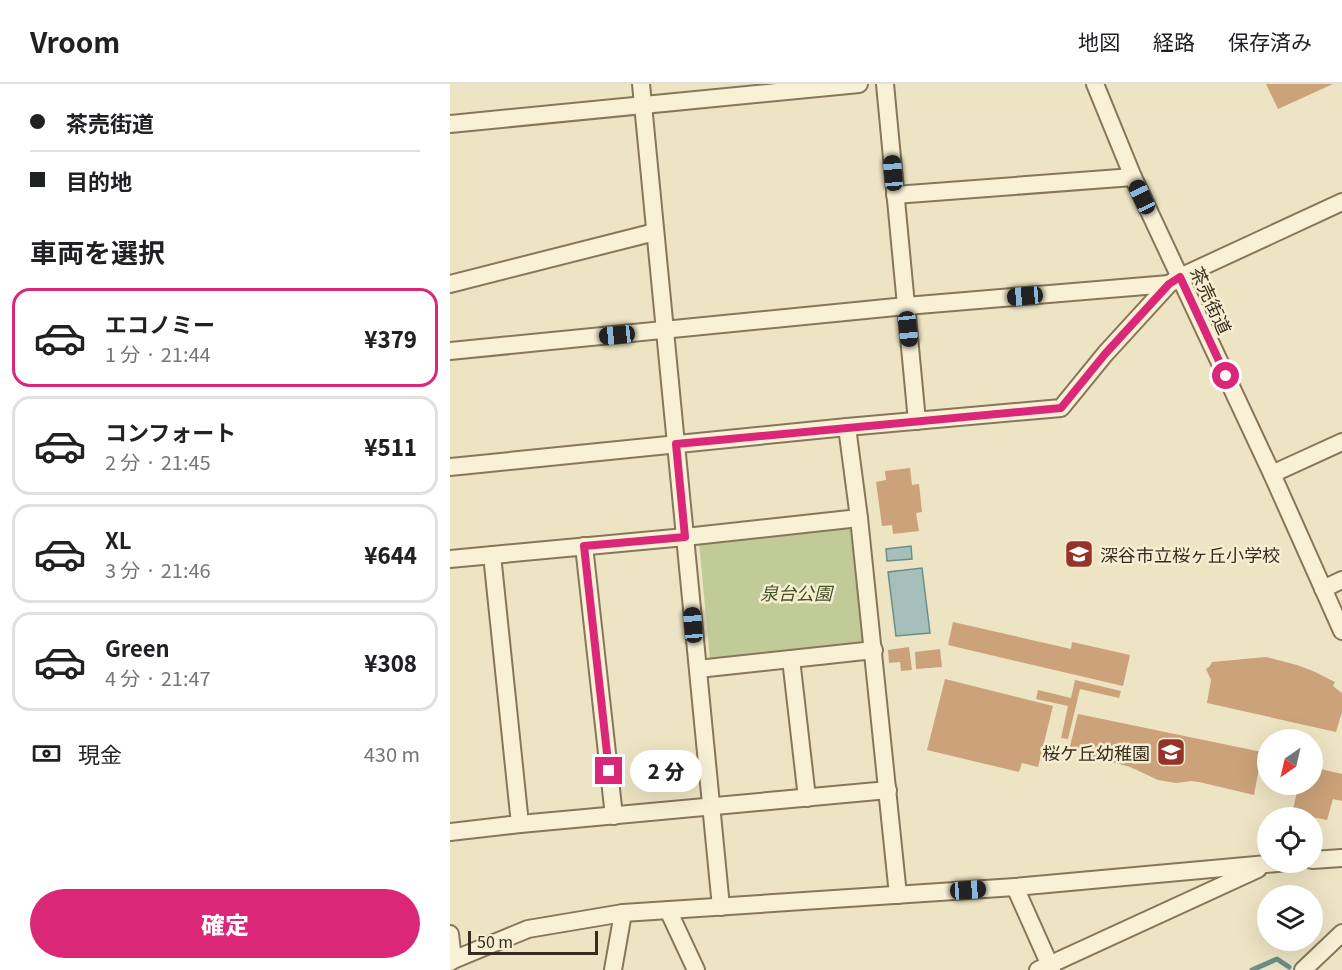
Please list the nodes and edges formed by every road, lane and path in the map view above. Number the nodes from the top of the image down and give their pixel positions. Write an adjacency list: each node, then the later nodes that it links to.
1 (641, 84): 5 (street)
2 (859, 84): 5 (street)
3 (885, 84): 8 (street)
4 (1095, 84): 7 (street, 茶売街道)
5 (643, 104): 6 (street); 10 (street)
6 (450, 124)
7 (1133, 177): 8 (street); 11 (street, 茶売街道)
8 (895, 195): 13 (street)
9 (1342, 202): 11 (street)
10 (655, 232): 12 (street); 14 (street)
11 (1174, 281): 13 (street); 16 (street); 21 (street, 茶売街道)
12 (450, 284)
13 (906, 306): 14 (street); 16 (street)
14 (665, 330): 15 (street); 19 (street)
15 (450, 351)
16 (917, 421): 17 (street)
17 (847, 427): 19 (street); 22 (street)
18 (1342, 442): 21 (street)
19 (676, 444): 20 (street); 23 (street)
20 (450, 467)
21 (1272, 474): 28 (street, 茶売街道)
22 (859, 518): 23 (street); 30 (street)
23 (685, 537): 24 (street); 32 (street)
24 (584, 546): 25 (street); 36 (street)
25 (492, 555): 26 (street); 37 (street)
26 (450, 559)
27 (1342, 580): 28 (street)
28 (1323, 589): 29 (street, 茶売街道)
29 (1342, 631)
30 (874, 650): 31 (street); 33 (street)
31 (791, 659): 32 (street); 34 (street)
32 (698, 669): 35 (street)
33 (888, 790): 34 (street); 44 (street)
34 (807, 798): 35 (street)
35 (711, 807): 36 (street); 45 (street)
36 (614, 816): 37 (street)
37 (520, 824): 38 (street)
38 (450, 832)
39 (1342, 858): 40 (street)
40 (1323, 859)
41 (1257, 865): 43 (street)
42 (1257, 870): 51 (street)
43 (1015, 887): 44 (street); 51 (street)
44 (898, 895): 45 (street)
45 (721, 907): 46 (street)
46 (669, 910): 47 (street); 53 (street)
47 (623, 913): 50 (street); 52 (street)
48 (1342, 933): 54 (street)
49 (450, 934): 50 (street)
50 (451, 961)
51 (1046, 968)
52 (613, 970)
53 (696, 970)
54 (1303, 970)

